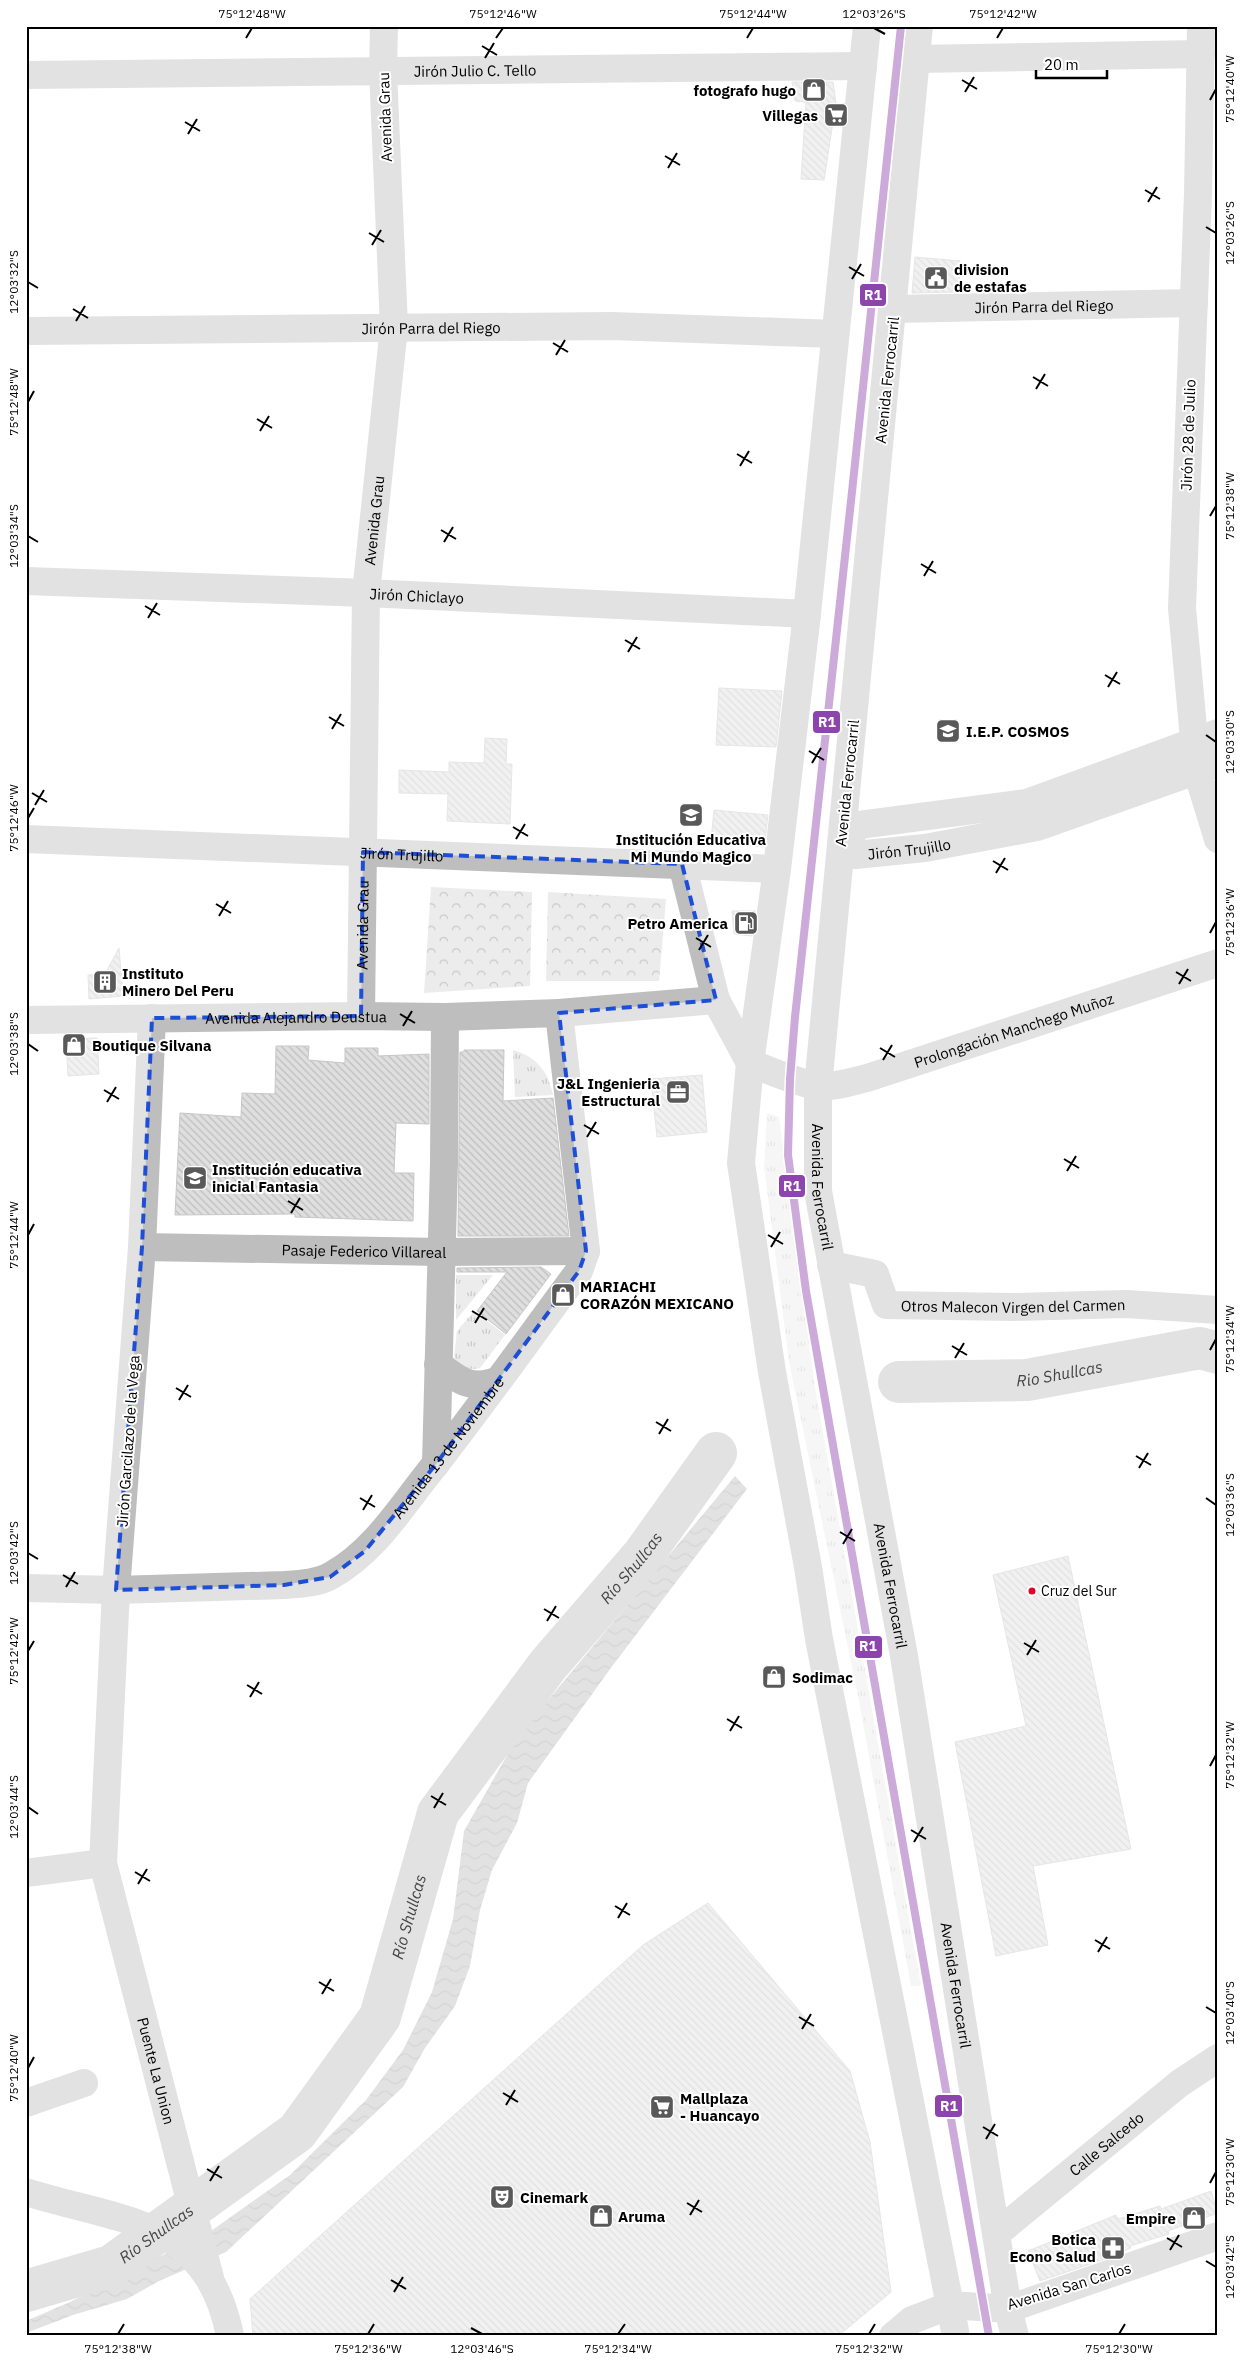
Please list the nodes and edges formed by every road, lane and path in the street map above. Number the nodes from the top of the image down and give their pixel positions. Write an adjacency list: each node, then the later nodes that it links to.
1 (384, 26): 8 (street, Avenida Grau)
2 (867, 26): 7 (street)
3 (919, 26): 6 (street, Avenida Ferrocarril)
4 (1201, 26): 5 (street, Jirón 28 de Julio)
5 (1201, 54): 6 (street); 10 (street, Jirón 28 de Julio)
6 (916, 59): 11 (street, Avenida Ferrocarril)
7 (863, 66): 8 (street, Jirón Julio C. Tello); 14 (street)
8 (383, 71): 9 (street, Jirón Julio C. Tello); 12 (street, Avenida Grau)
9 (26, 75)
10 (1194, 303): 11 (street, Jirón Parra del Riego); 18 (street, Jirón 28 de Julio)
11 (894, 309): 20 (street, Avenida Ferrocarril)
12 (394, 327): 13 (street, Jirón Parra del Riego); 14 (street, Jirón Parra del Riego); 16 (street, Avenida Grau)
13 (26, 331)
14 (835, 334): 17 (street)
15 (26, 581): 16 (street, Jirón Chiclayo)
16 (366, 593): 17 (street, Jirón Chiclayo); 23 (street, Avenida Grau)
17 (807, 614): 26 (street)
18 (1206, 738): 19 (street, Jirón 28 de Julio); 20 (street, Jirón Trujillo)
19 (1208, 767): 22 (street, Jirón 28 de Julio); 24 (street, Jirón Trujillo)
20 (852, 818): 24 (street, Avenida Ferrocarril)
21 (26, 839): 23 (street, Jirón Trujillo)
22 (1218, 840)
23 (363, 852): 25 (street, Jirón Trujillo); 30 (street, Avenida Grau)
24 (845, 857): 35 (street, Avenida Ferrocarril)
25 (682, 864): 26 (street, Jirón Trujillo); 28 (street)
26 (777, 869): 34 (street)
27 (1218, 963): 35 (street, Prolongación Manchego Muñoz)
28 (716, 1000): 29 (street, Avenida Alejandro Deustua); 34 (street)
29 (558, 1013): 31 (street, Avenida Alejandro Deustua); 38 (street, Avenida 13 de Noviembre)
30 (362, 1016): 31 (street, Avenida Alejandro Deustua); 32 (street, Avenida Alejandro Deustua)
31 (445, 1017): 37 (street)
32 (152, 1018): 33 (street, Avenida Alejandro Deustua); 36 (street, Jirón Garcilazo de la Vega)
33 (26, 1020)
34 (750, 1063): 35 (street, Prolongación Manchego Muñoz); 55 (street)
35 (818, 1086): 39 (street, Avenida Ferrocarril)
36 (142, 1247): 37 (street, Pasaje Federico Villareal); 45 (street, Jirón Garcilazo de la Vega)
37 (442, 1252): 38 (street, Pasaje Federico Villareal); 41 (street)
38 (586, 1252): 42 (street, Avenida 13 de Noviembre)
39 (831, 1265): 40 (street, Otros Malecon Virgen del Carmen); 52 (street, Avenida Ferrocarril)
40 (1218, 1310)
41 (438, 1364): 42 (street); 43 (street)
42 (499, 1380): 43 (street, Avenida 13 de Noviembre)
43 (436, 1464): 45 (street, Avenida 13 de Noviembre)
44 (26, 1588): 45 (street, Avenida 13 de Noviembre)
45 (116, 1590): 46 (street, Jirón Garcilazo de la Vega)
46 (103, 1863): 47 (street); 54 (street, Puente La Union)
47 (26, 1873)
48 (1218, 2058): 52 (street, Calle Salcedo)
49 (84, 2083): 50 (street)
50 (26, 2103)
51 (28, 2192): 54 (street)
52 (997, 2233): 56 (street, Avenida Ferrocarril)
53 (1218, 2236): 56 (street, Avenida San Carlos)
54 (210, 2278): 57 (street)
55 (951, 2305): 56 (street, Avenida San Carlos); 58 (street, Avenida San Carlos); 59 (street)
56 (1008, 2309): 60 (street, Avenida Ferrocarril)
57 (230, 2336)
58 (893, 2336)
59 (956, 2336)
60 (1015, 2336)

